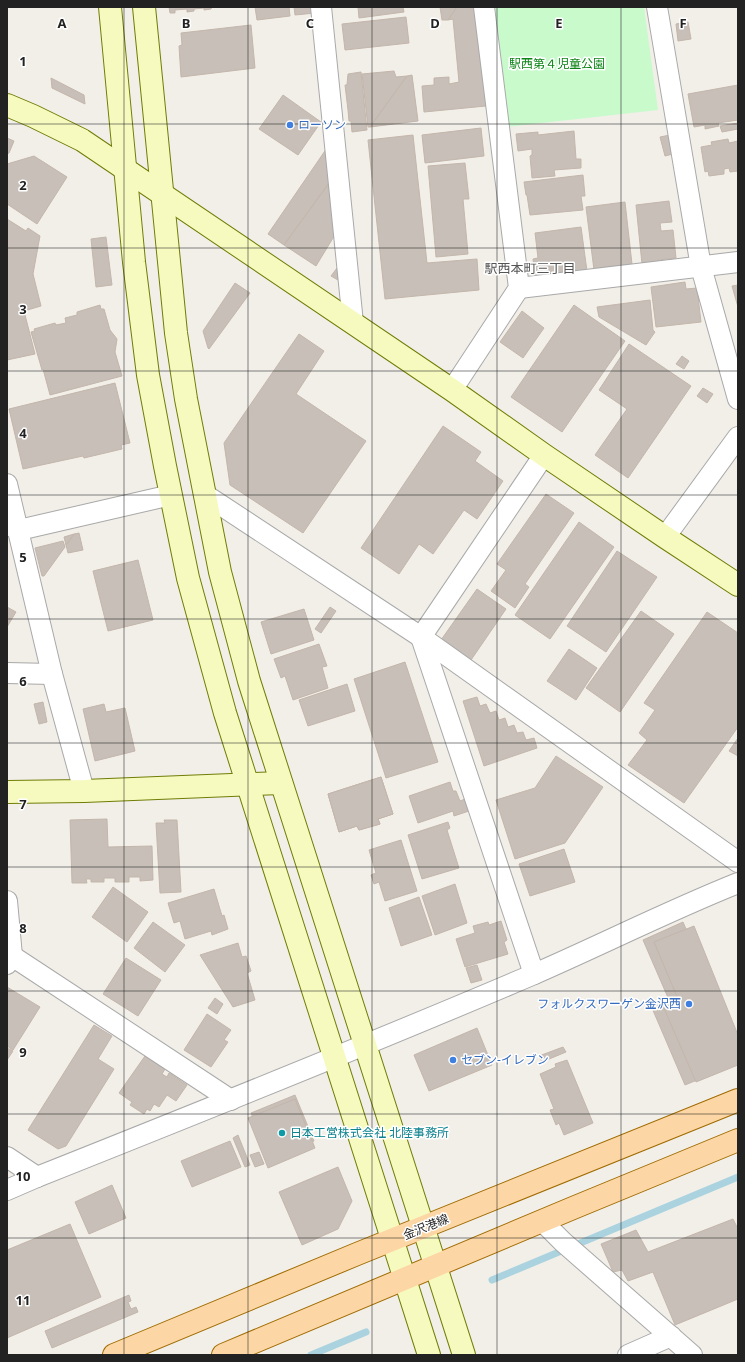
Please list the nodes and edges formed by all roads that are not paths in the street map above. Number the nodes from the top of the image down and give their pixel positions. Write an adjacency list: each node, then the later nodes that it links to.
1 (110, 7): 7 (street)
2 (144, 7): 8 (street)
3 (321, 7): 12 (street)
4 (484, 7): 11 (street)
5 (657, 7): 10 (street)
6 (7, 105): 7 (street)
7 (125, 170): 8 (street); 19 (street)
8 (162, 194): 12 (street); 18 (street)
9 (738, 262): 10 (street)
10 (701, 267): 11 (street); 14 (street)
11 (519, 288): 13 (street)
12 (353, 322): 13 (street)
13 (452, 390): 16 (street)
14 (738, 399)
15 (738, 437): 21 (street)
16 (544, 455): 21 (street); 23 (street)
17 (7, 484): 20 (street)
18 (204, 494): 23 (street); 26 (street)
19 (171, 495): 20 (street); 27 (street)
20 (13, 527): 25 (street)
21 (665, 537): 22 (street)
22 (738, 584)
23 (421, 637): 30 (street); 34 (street)
24 (7, 674): 25 (street)
25 (52, 674): 28 (street)
26 (282, 783): 27 (street); 35 (street)
27 (248, 785): 28 (street); 36 (street)
28 (84, 791): 29 (street)
29 (7, 792)
30 (738, 862)
31 (738, 883): 34 (street)
32 (7, 901): 33 (street)
33 (10, 960): 37 (street)
34 (534, 974): 35 (street)
35 (365, 1045): 36 (street); 44 (street)
36 (334, 1057): 37 (street); 45 (street)
37 (231, 1100): 41 (street)
38 (738, 1100): 44 (main road, 金沢港線)
39 (738, 1140): 43 (main road)
40 (7, 1157): 41 (street)
41 (37, 1177): 42 (street)
42 (7, 1190)
43 (542, 1221): 46 (main road); 48 (street)
44 (423, 1228): 45 (main road, 金沢港線); 46 (street)
45 (392, 1240): 47 (street); 49 (main road, 金沢港線)
46 (435, 1266): 47 (main road); 52 (street)
47 (404, 1278): 50 (main road); 51 (street)
48 (671, 1336): 53 (street); 54 (street)
49 (114, 1355)
50 (223, 1355)
51 (429, 1355)
52 (464, 1355)
53 (628, 1355)
54 (692, 1355)

